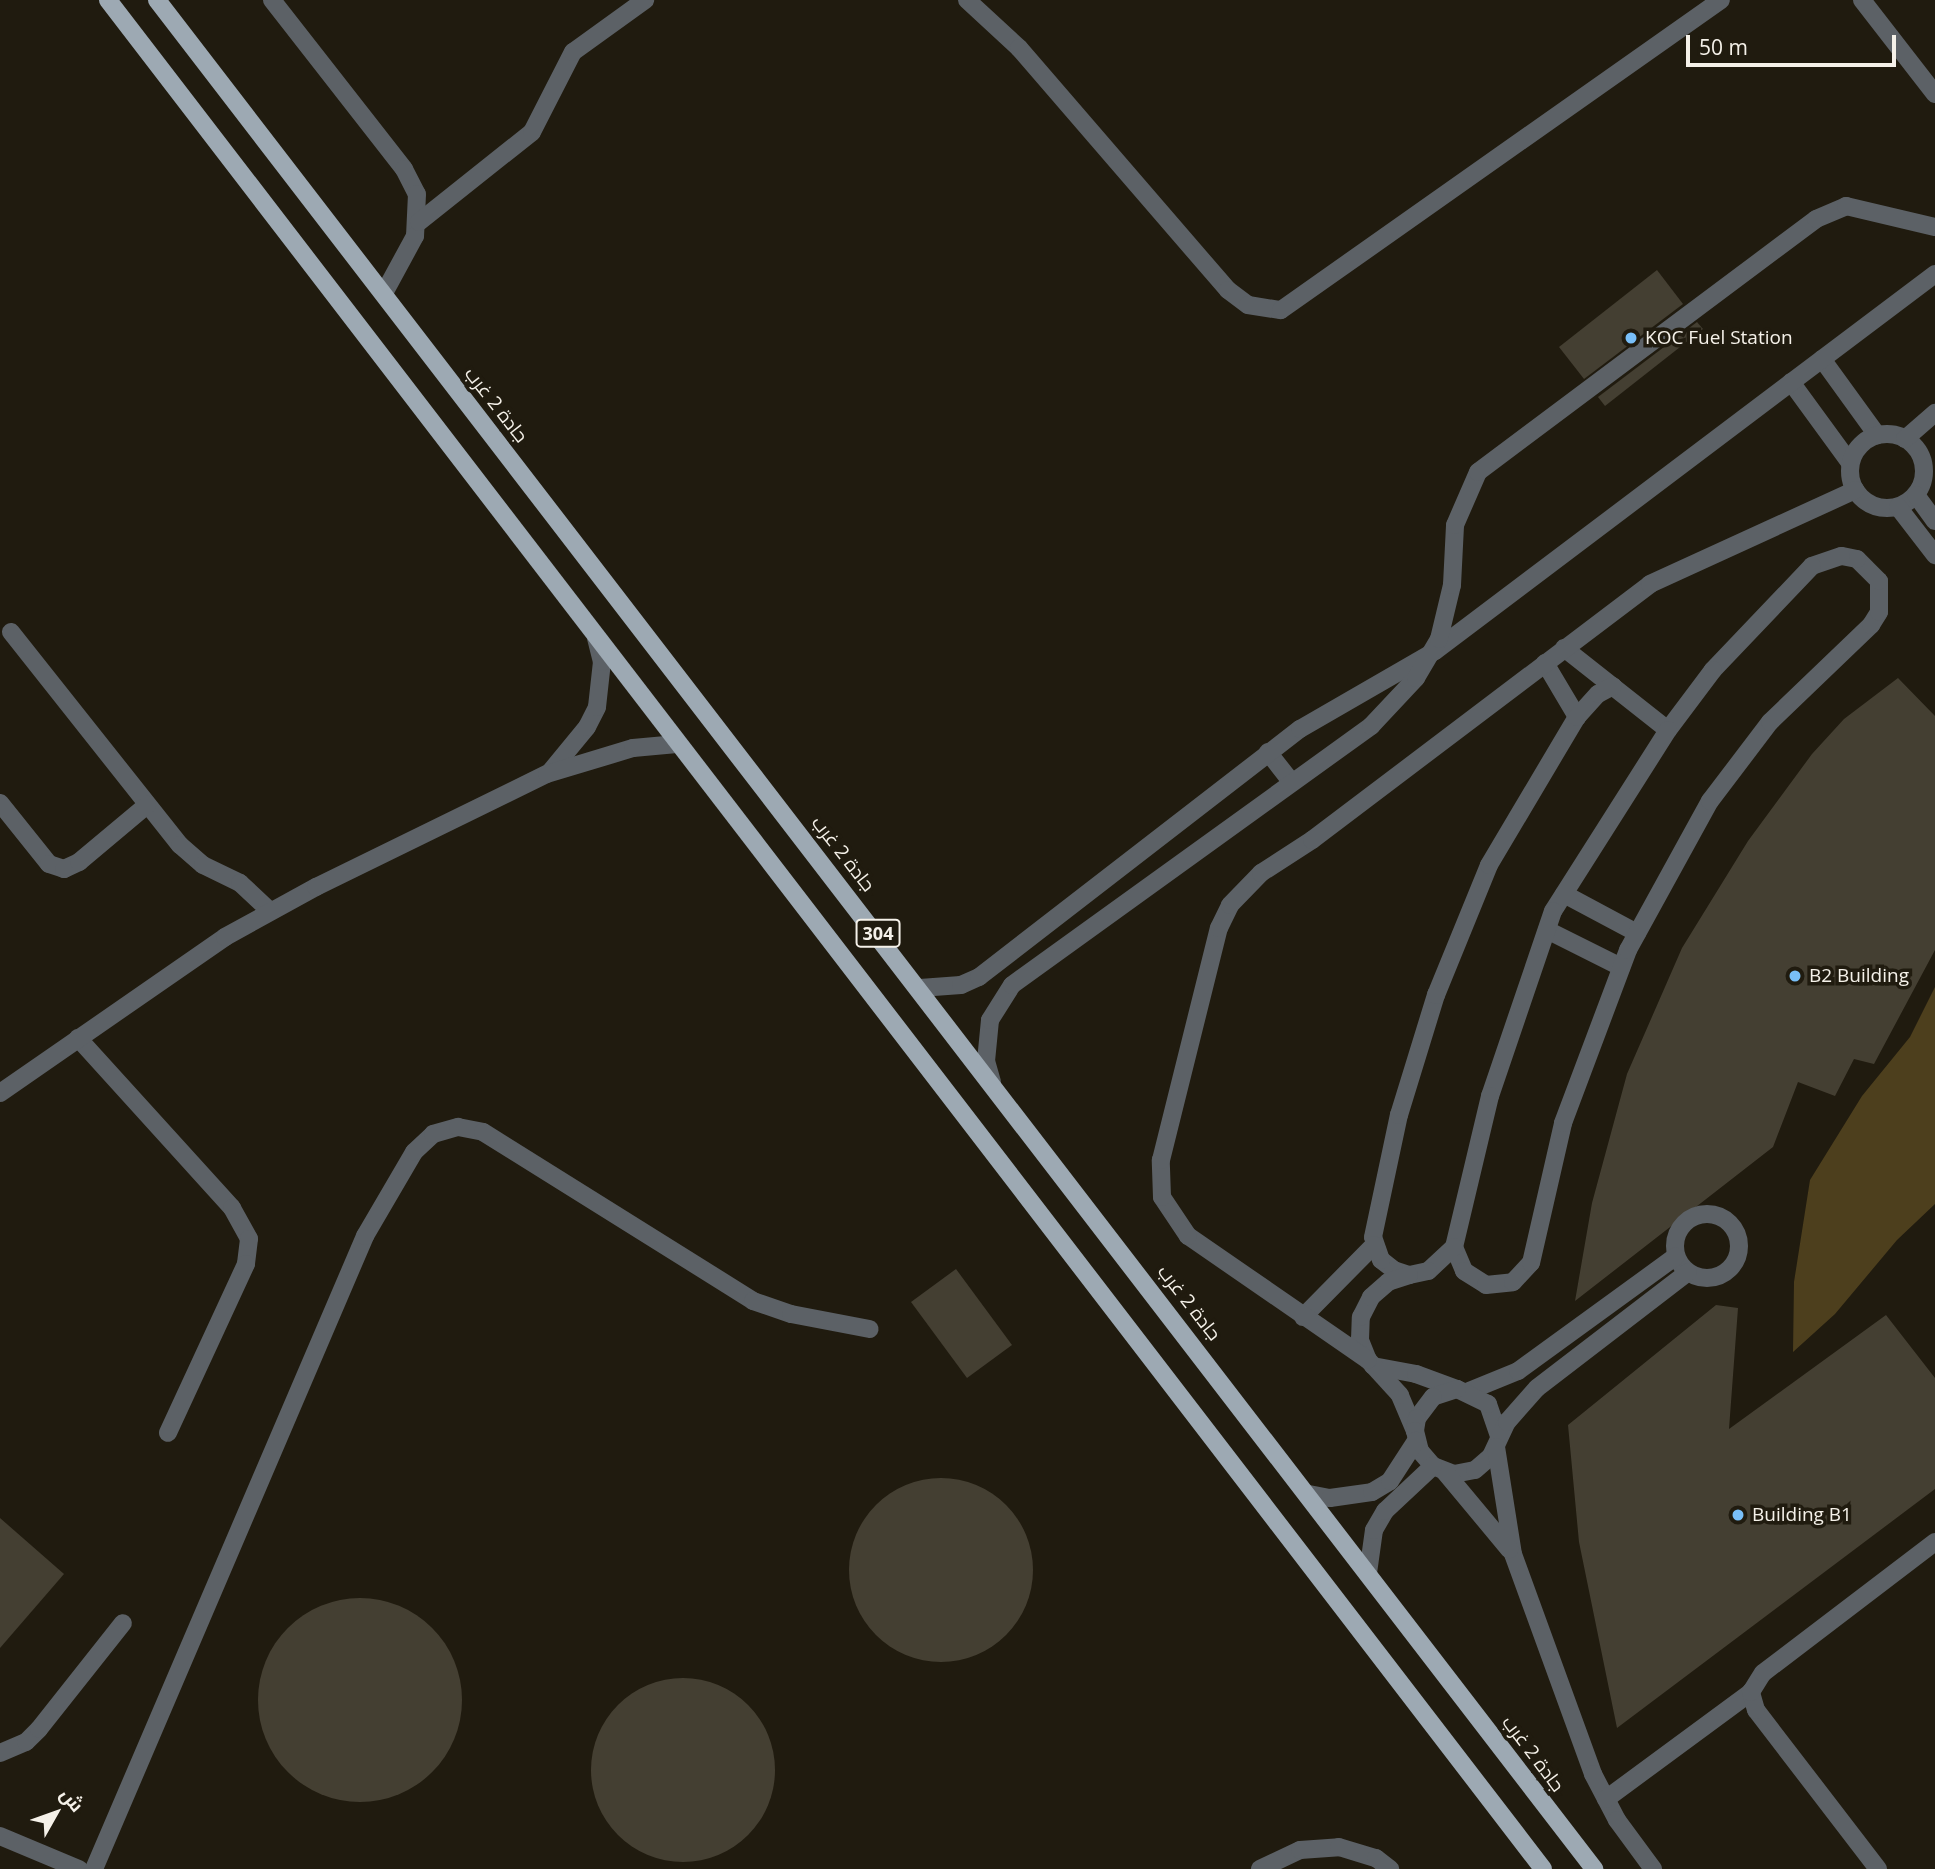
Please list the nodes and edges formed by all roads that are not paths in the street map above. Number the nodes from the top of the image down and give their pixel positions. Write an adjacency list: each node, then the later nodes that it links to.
1 (108, 0): 27 (main road, 304)
2 (158, 0): 12 (main road, جادة 2 غرب / 304)
3 (272, 0): 9 (lane)
4 (645, 0): 9 (lane)
5 (967, 0): 6 (lane)
6 (1721, 0)
7 (1861, 0): 8 (lane)
8 (1935, 94)
9 (419, 222): 12 (lane)
10 (1935, 228): 29 (lane)
11 (1935, 274): 13 (lane)
12 (384, 293): 47 (main road, جادة 2 غرب / 304)
13 (1822, 359): 14 (lane); 16 (lane)
14 (1791, 382): 19 (lane); 29 (lane)
15 (1935, 413): 17 (lane)
16 (1877, 435): 17 (lane); 19 (lane)
17 (1905, 439): 20 (lane)
18 (1935, 447): 20 (lane)
19 (1850, 463): 21 (lane)
20 (1924, 468): 22 (lane)
21 (1855, 491): 23 (lane); 28 (lane)
22 (1916, 495): 23 (lane); 24 (lane)
23 (1898, 507): 25 (lane)
24 (1935, 521)
25 (1935, 555)
26 (10, 632): 39 (lane)
27 (596, 638): 34 (main road, 304); 36 (lane)
28 (1564, 648): 30 (lane); 31 (lane)
29 (1435, 651): 35 (lane); 37 (lane)
30 (1545, 663): 32 (lane); 56 (lane)
31 (1613, 686): 32 (lane); 33 (lane)
32 (1577, 717): 51 (lane)
33 (1668, 730): 40 (lane); 43 (lane)
34 (677, 744): 36 (lane); 77 (main road, 304)
35 (1268, 752): 37 (lane); 44 (lane)
36 (547, 774): 41 (lane)
37 (1291, 781): 46 (lane)
38 (0, 803): 39 (lane)
39 (147, 805): 41 (lane)
40 (1564, 894): 42 (lane); 43 (lane)
41 (270, 911): 48 (lane)
42 (1546, 930): 45 (lane); 52 (lane)
43 (1637, 933): 45 (lane)
44 (995, 965): 46 (lane); 47 (lane)
45 (1621, 967): 52 (lane)
46 (1012, 985): 49 (lane)
47 (920, 988): 49 (main road, جادة 2 غرب / 304)
48 (78, 1038): 50 (lane); 60 (lane)
49 (992, 1082): 64 (main road, جادة 2 غرب / 304)
50 (0, 1093)
51 (1374, 1245): 55 (lane); 56 (lane)
52 (1454, 1247): 55 (lane)
53 (1676, 1256): 54 (lane); 54 (lane); 59 (lane)
54 (1688, 1272): 62 (lane)
55 (1409, 1275): 58 (lane)
56 (1303, 1317): 58 (lane)
57 (870, 1329): 74 (lane)
58 (1370, 1363): 59 (lane); 61 (lane)
59 (1463, 1390): 61 (lane); 62 (lane)
60 (167, 1433)
61 (1415, 1436): 63 (lane); 64 (lane)
62 (1498, 1441): 63 (lane); 66 (lane)
63 (1438, 1469): 66 (lane); 67 (lane)
64 (1308, 1493): 67 (main road, جادة 2 غرب / 304)
65 (1935, 1542): 69 (lane)
66 (1514, 1555): 71 (lane)
67 (1368, 1573): 78 (main road, جادة 2 غرب / 304)
68 (123, 1623): 70 (lane)
69 (1751, 1692): 71 (lane); 80 (lane)
70 (0, 1753)
71 (1606, 1799): 79 (lane)
72 (0, 1836): 73 (lane)
73 (79, 1869)
74 (94, 1869)
75 (1260, 1869): 76 (lane)
76 (1390, 1869)
77 (1543, 1869)
78 (1594, 1869)
79 (1653, 1869)
80 (1878, 1869)

